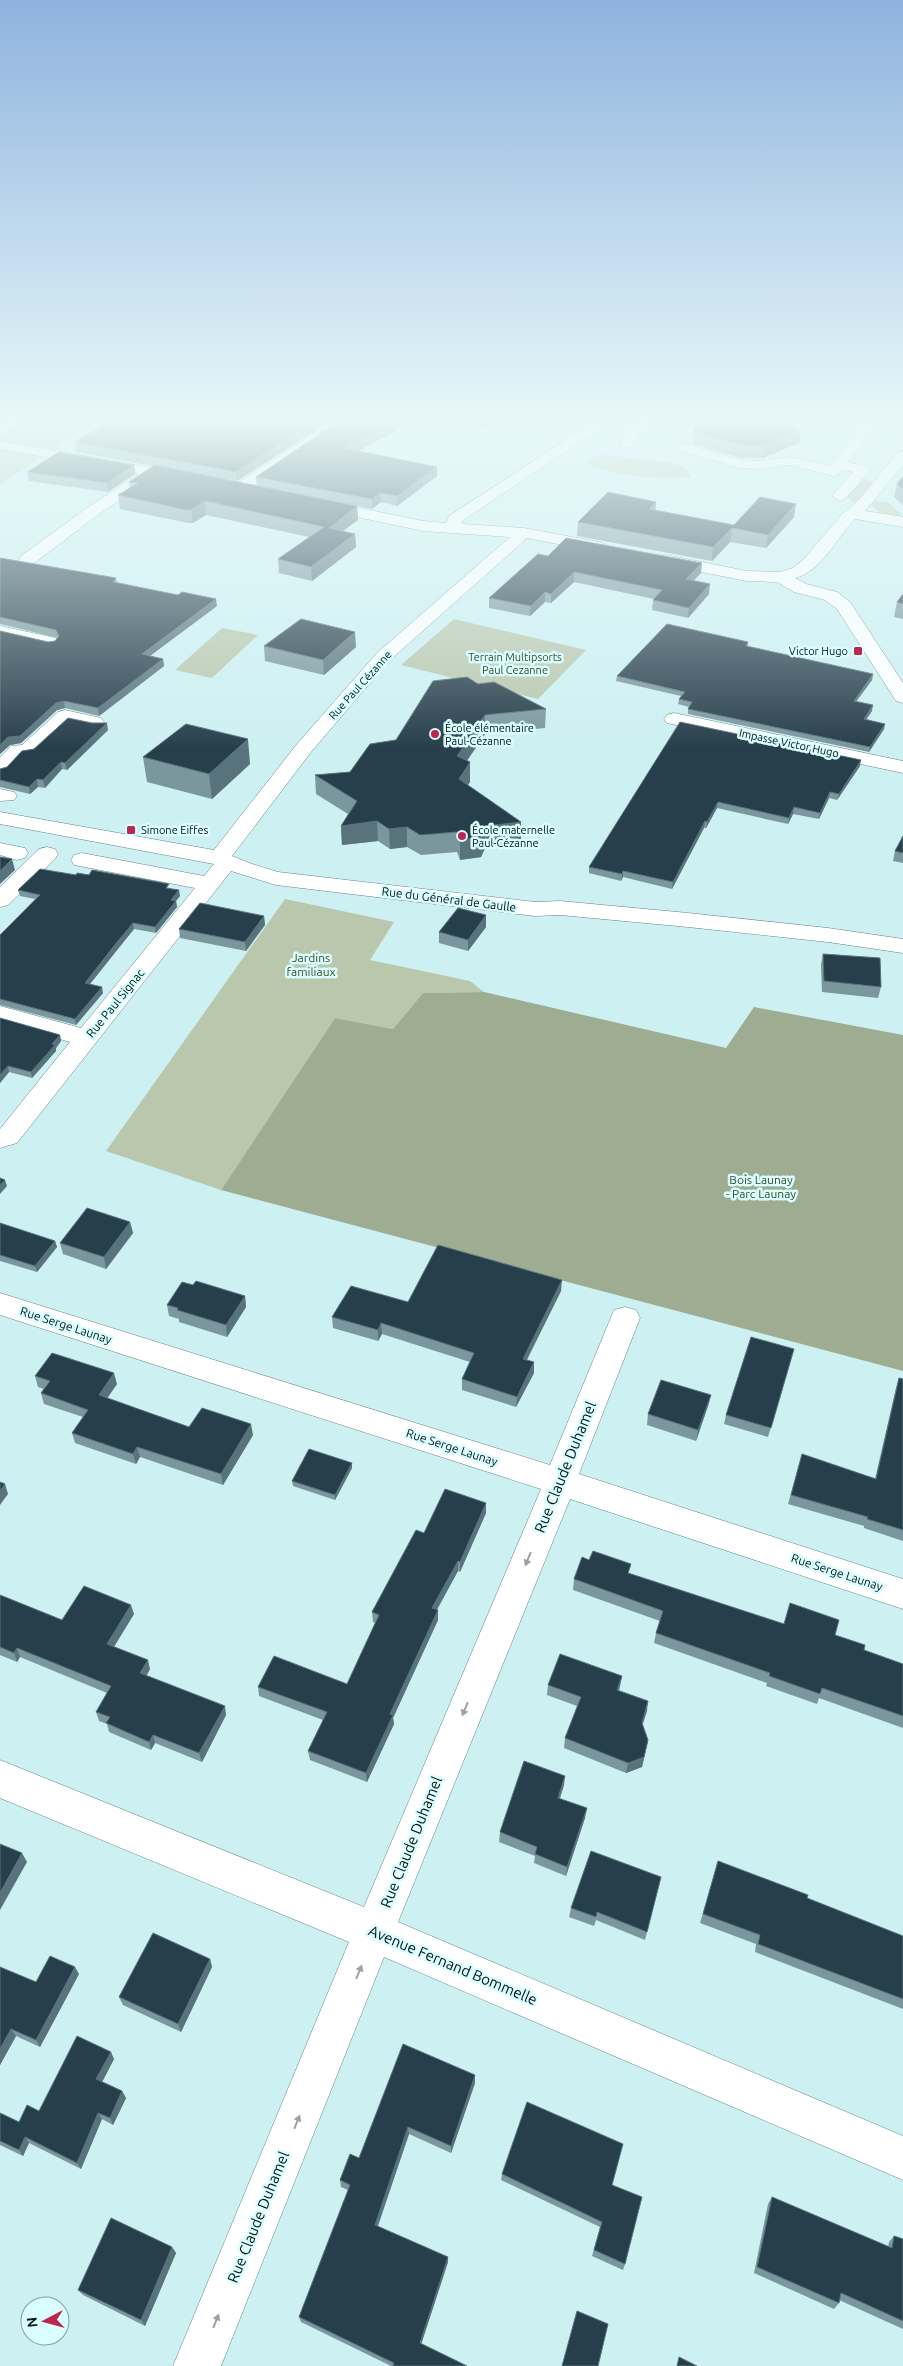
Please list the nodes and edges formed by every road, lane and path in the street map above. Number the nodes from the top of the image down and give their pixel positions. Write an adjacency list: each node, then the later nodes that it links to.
1 (68, 529): 7 (street)
2 (482, 529): 4 (street)
3 (839, 529): 8 (street)
4 (524, 533): 5 (street); 20 (street, Rue Paul Cézanne)
5 (611, 550)
6 (649, 557): 8 (street)
7 (27, 560)
8 (780, 577): 11 (street)
9 (0, 631): 10 (street)
10 (50, 642)
11 (903, 697)
12 (674, 719): 15 (street, Impasse Victor Hugo)
13 (94, 722): 14 (street)
14 (9, 748): 16 (street)
15 (903, 767)
16 (0, 769)
17 (0, 818): 20 (street, Rue du Général de Gaulle)
18 (47, 854): 22 (street)
19 (82, 860): 21 (street)
20 (223, 860): 21 (street, Rue Paul Signac); 23 (street, Rue du Général de Gaulle)
21 (211, 884): 25 (street, Rue Paul Signac)
22 (0, 900)
23 (903, 946)
24 (0, 1014): 25 (street)
25 (87, 1038): 26 (street, Rue Paul Signac)
26 (0, 1139)
27 (0, 1304): 29 (street, Rue Serge Launay)
28 (624, 1318): 29 (street, Rue Claude Duhamel)
29 (560, 1482): 30 (street, Rue Serge Launay); 32 (street, Rue Claude Duhamel, one-way to 32)
30 (903, 1594)
31 (0, 1779): 32 (street, Avenue Fernand Bommelle)
32 (375, 1932): 33 (street, Avenue Fernand Bommelle); 34 (street, Rue Claude Duhamel, one-way to 32)
33 (903, 2158)
34 (197, 2366)

